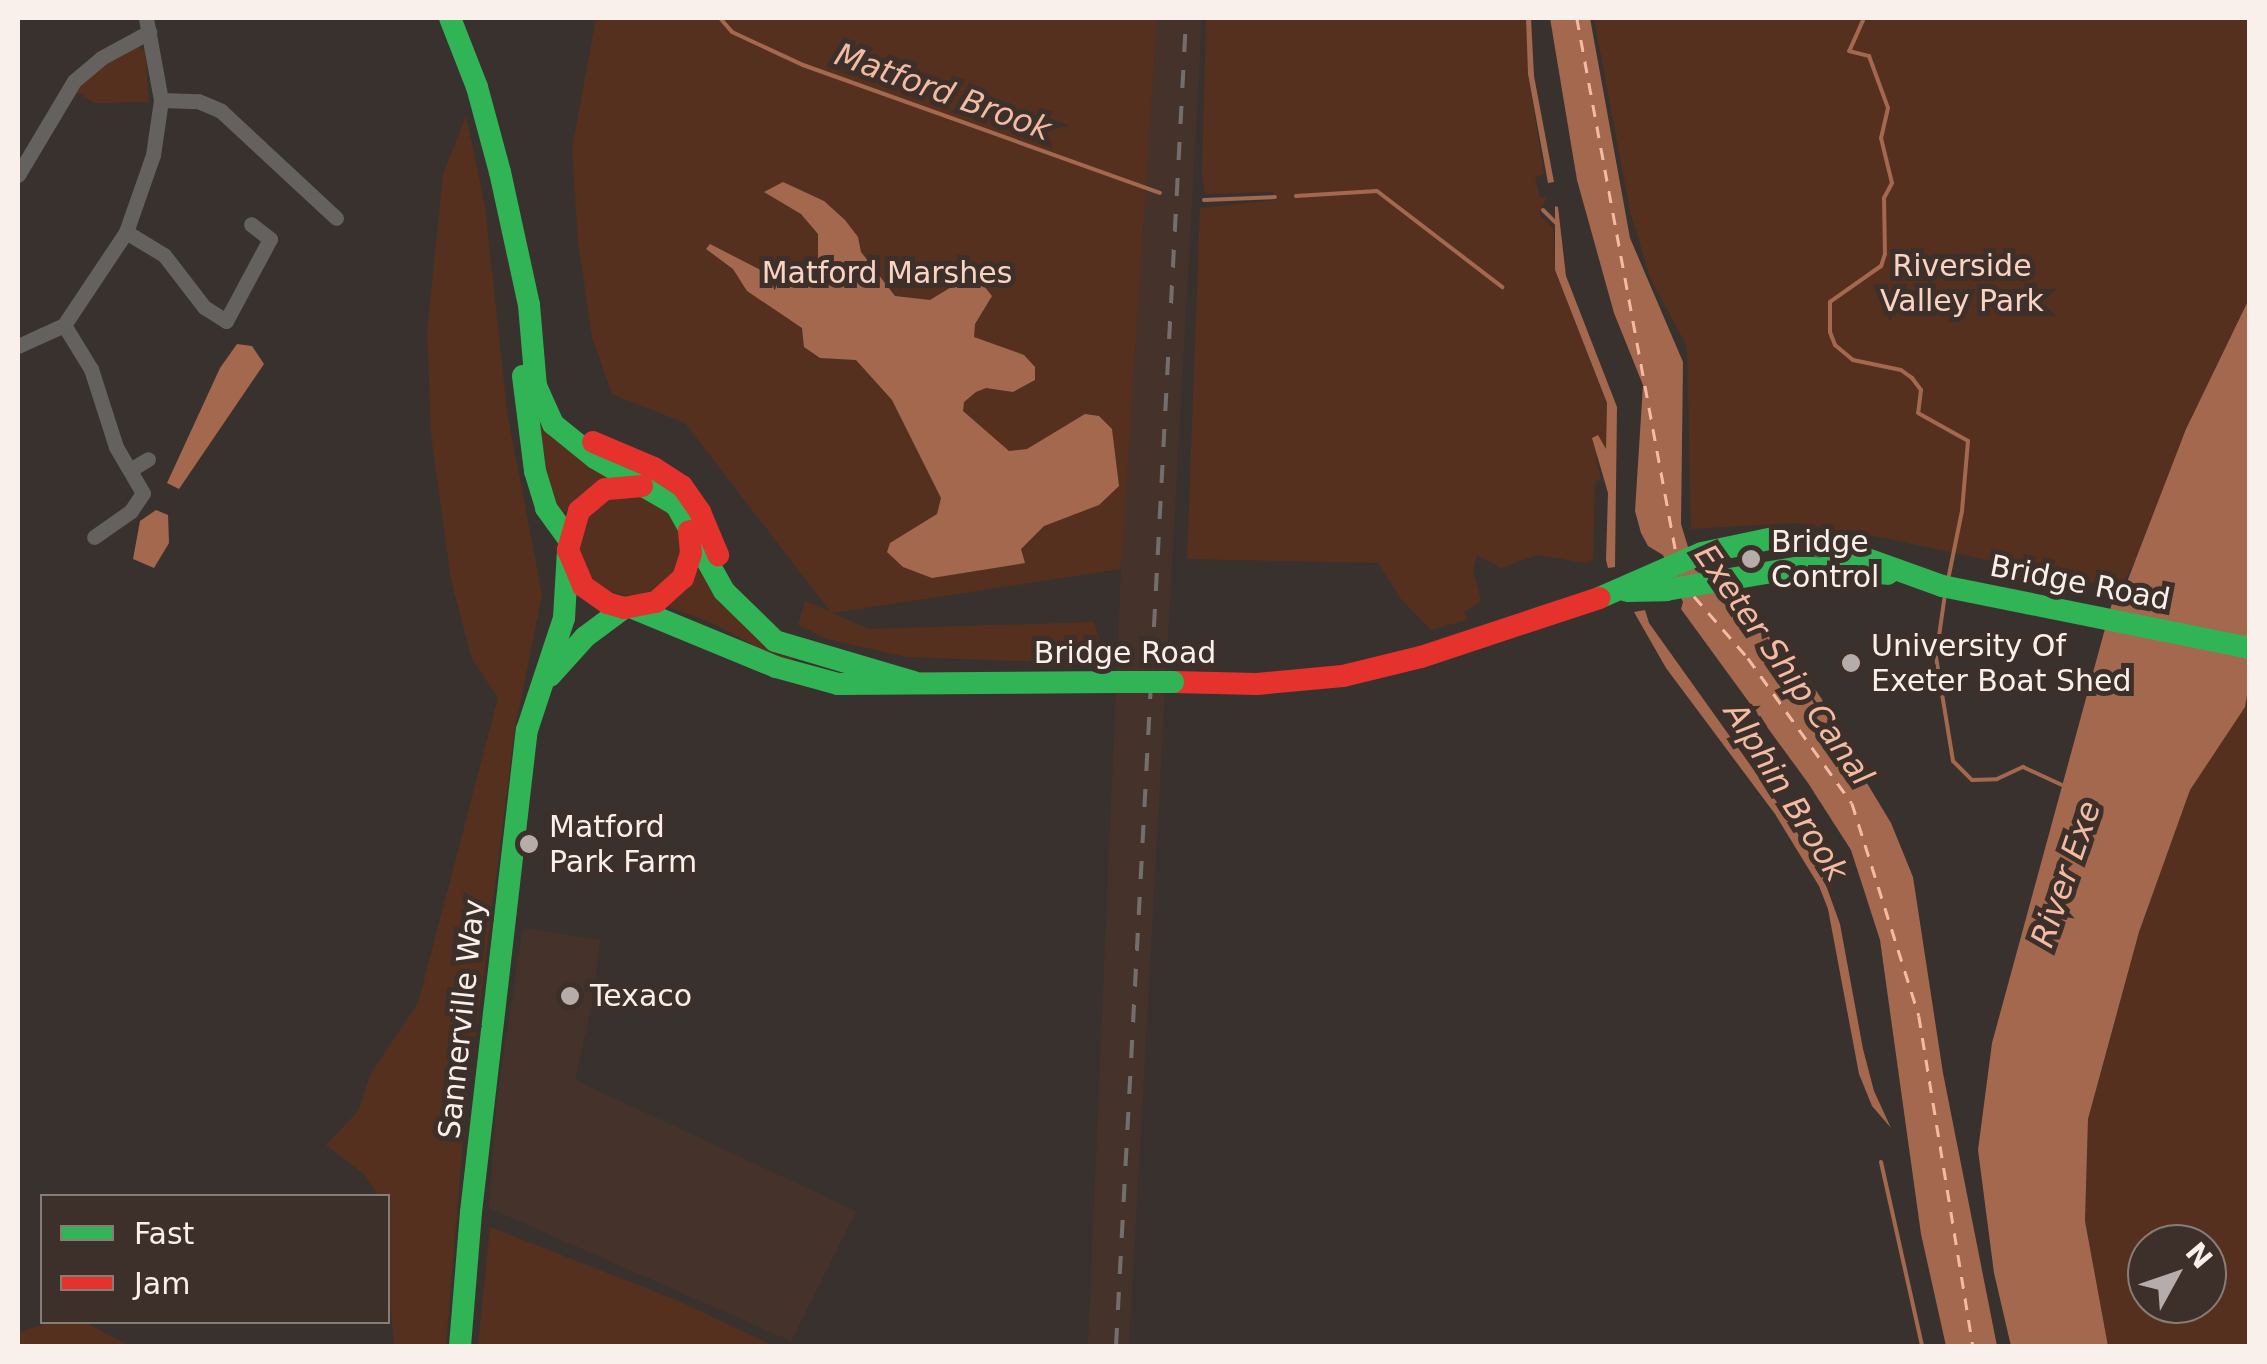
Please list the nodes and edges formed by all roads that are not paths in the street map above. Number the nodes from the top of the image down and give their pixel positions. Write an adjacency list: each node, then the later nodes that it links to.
1 (450, 18): 8 (main road)
2 (148, 25): 3 (street); 4 (street)
3 (161, 100): 5 (street); 7 (street)
4 (18, 174)
5 (336, 218)
6 (251, 224): 7 (street)
7 (126, 232): 9 (street)
8 (518, 267): 11 (main road); 17 (main road)
9 (64, 325): 10 (street); 13 (street)
10 (18, 346)
11 (534, 350): 14 (main road); 22 (main road)
12 (148, 459): 13 (street)
13 (130, 470): 16 (street)
14 (645, 486): 15 (main road); 17 (main road)
15 (686, 522): 20 (main road); 22 (main road)
16 (94, 538)
17 (568, 544): 20 (main road); 24 (main road, Sannerville Way)
18 (1900, 574): 19 (main road, Bridge Road); 19 (main road, Bridge Road); 21 (main road, Bridge Road)
19 (1671, 578): 23 (main road, Bridge Road, bridge)
20 (629, 608): 23 (main road, Bridge Road); 24 (main road)
21 (2250, 648)
22 (803, 649): 23 (main road)
23 (913, 682)
24 (533, 699): 25 (main road, Sannerville Way)
25 (460, 1346)

